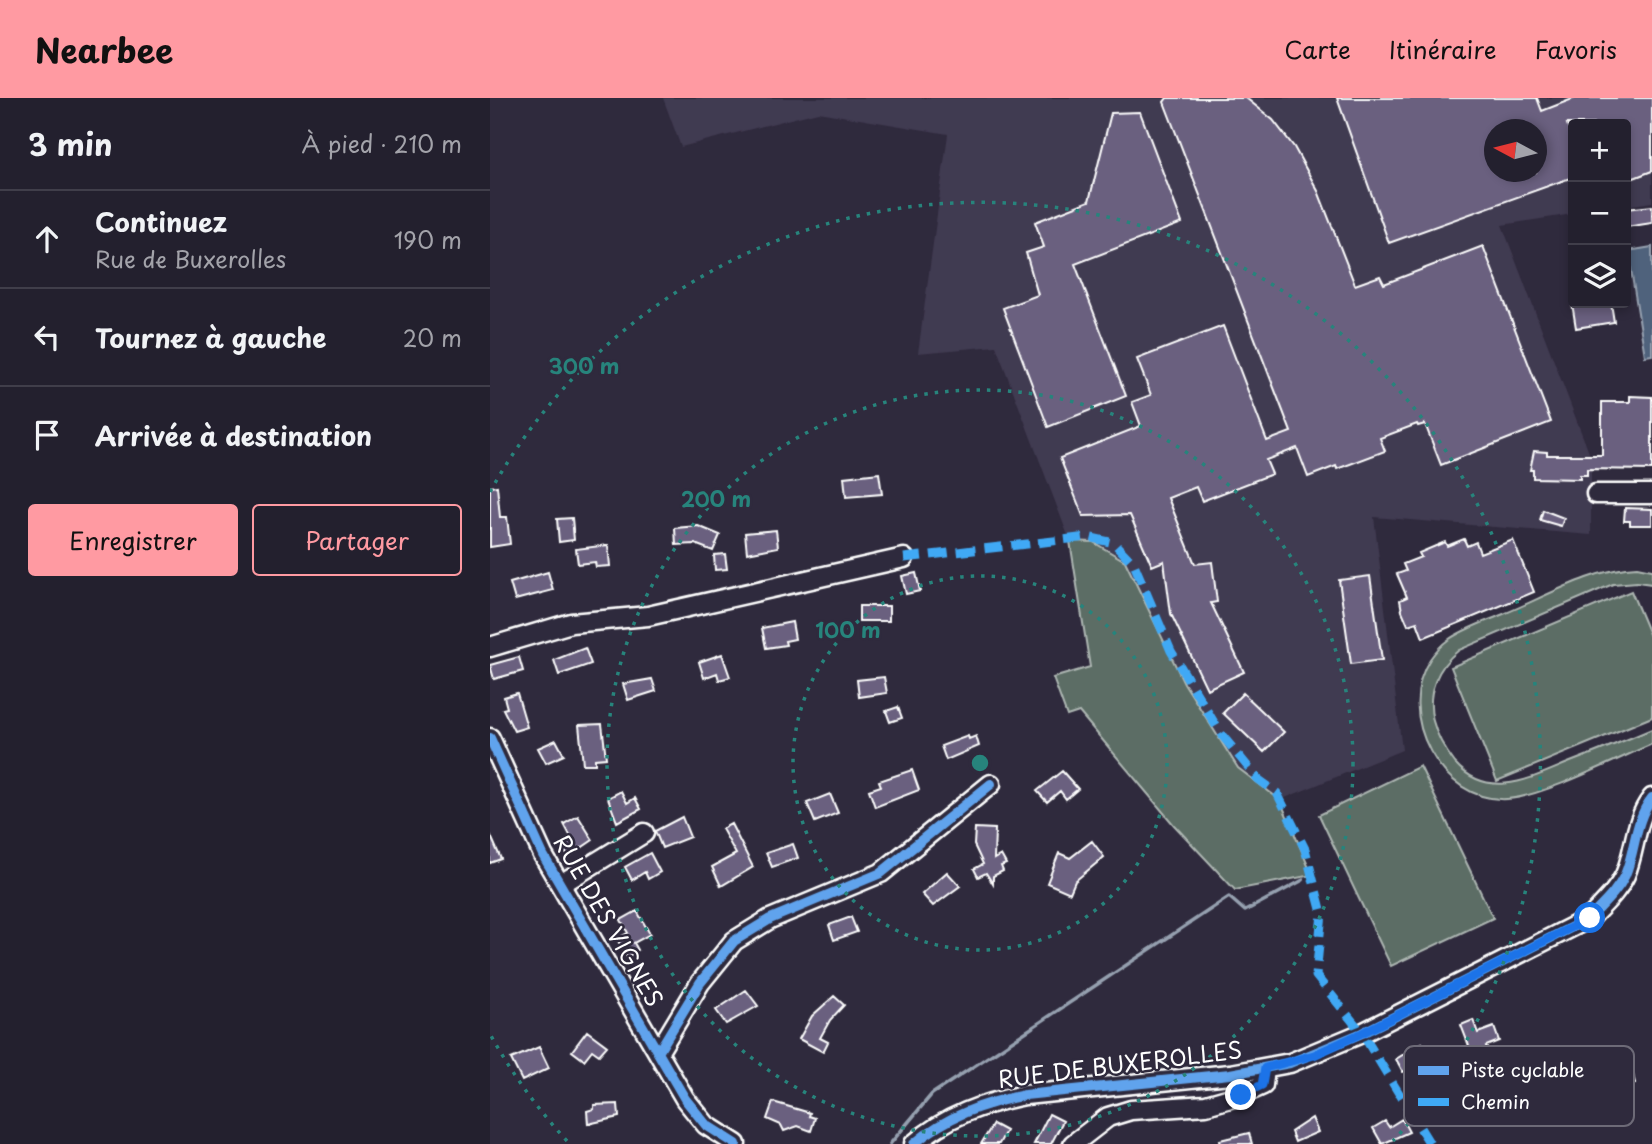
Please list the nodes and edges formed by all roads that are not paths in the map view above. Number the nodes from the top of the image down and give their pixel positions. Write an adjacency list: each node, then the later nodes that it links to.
1 (1596, 494): 2 (street)
2 (1652, 494)
3 (904, 558): 4 (street)
4 (490, 647)
5 (490, 737): 9 (street, RUE DES VIGNES)
6 (991, 784): 10 (street)
7 (1652, 798): 11 (street, RUE DE BUXEROLLES)
8 (644, 833): 9 (street)
9 (561, 884): 10 (street, RUE DES VIGNES)
10 (659, 1051): 12 (street, RUE DES VIGNES)
11 (1264, 1077): 13 (street, RUE DE BUXEROLLES); 14 (street)
12 (736, 1144)
13 (914, 1144)
14 (1073, 1144)

